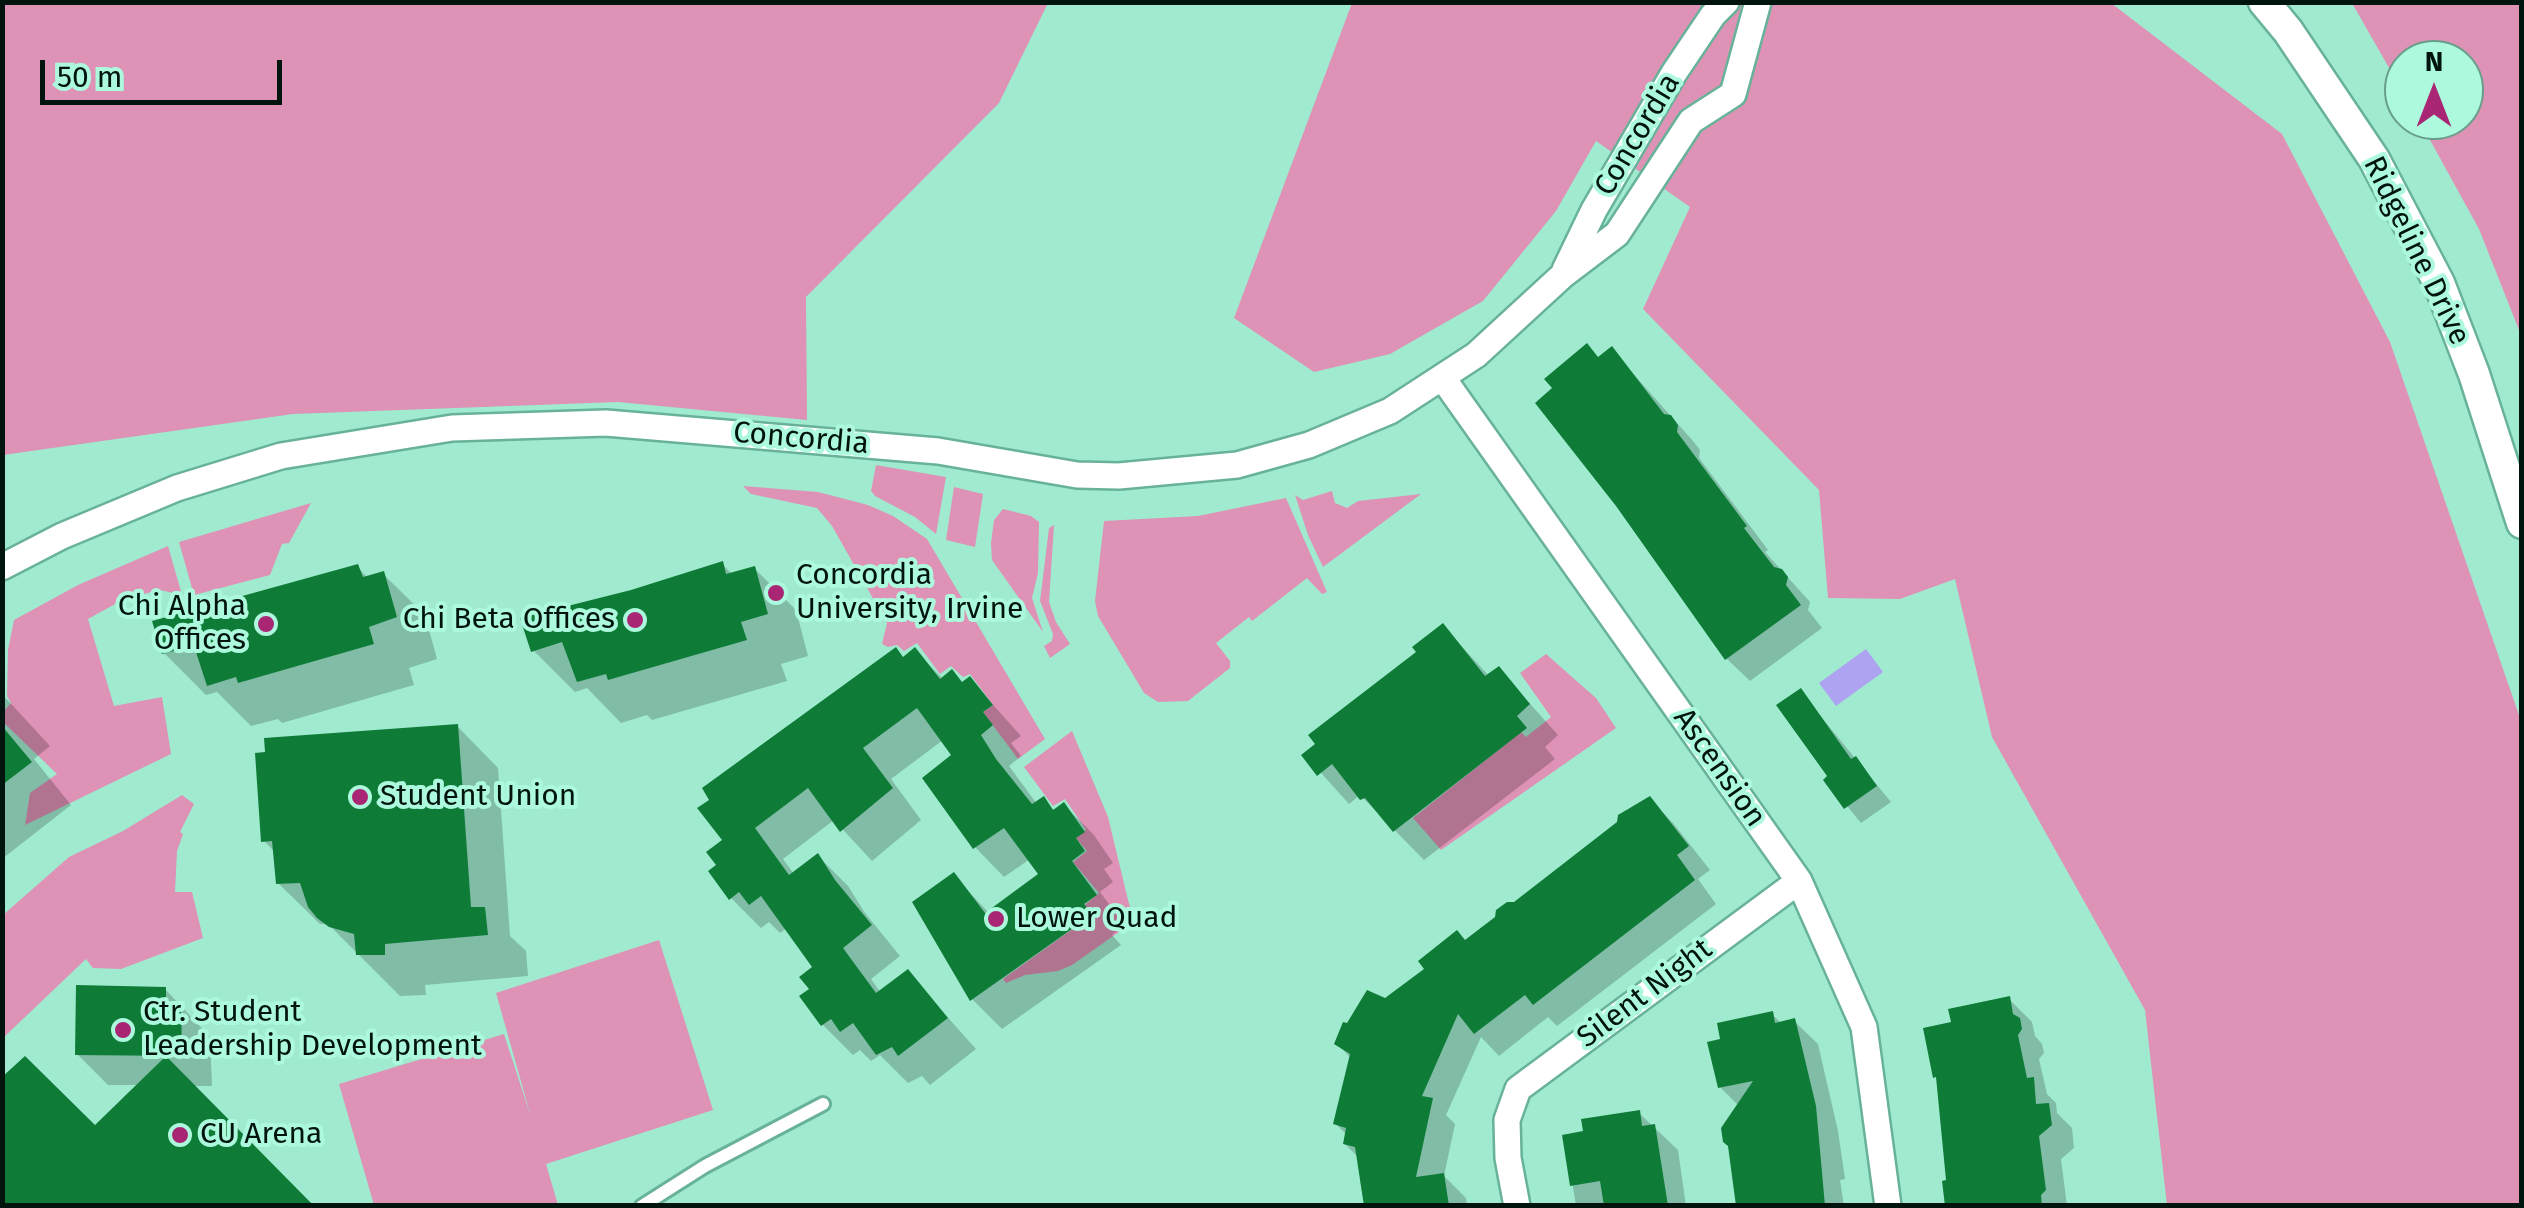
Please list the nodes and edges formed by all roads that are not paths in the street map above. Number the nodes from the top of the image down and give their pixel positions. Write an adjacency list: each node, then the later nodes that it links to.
1 (1726, 2): 4 (street, Concordia)
2 (1758, 2): 4 (street, Concordia)
3 (2264, 2): 6 (street, Ridgeline Drive)
4 (1563, 275): 5 (street, Concordia)
5 (1442, 377): 7 (street, Concordia); 8 (street, Ascension)
6 (2522, 523)
7 (2, 567)
8 (1799, 880): 11 (street, Silent Night); 12 (street, Ascension)
9 (823, 1104): 10 (lane)
10 (642, 1206)
11 (1517, 1206)
12 (1888, 1206)

